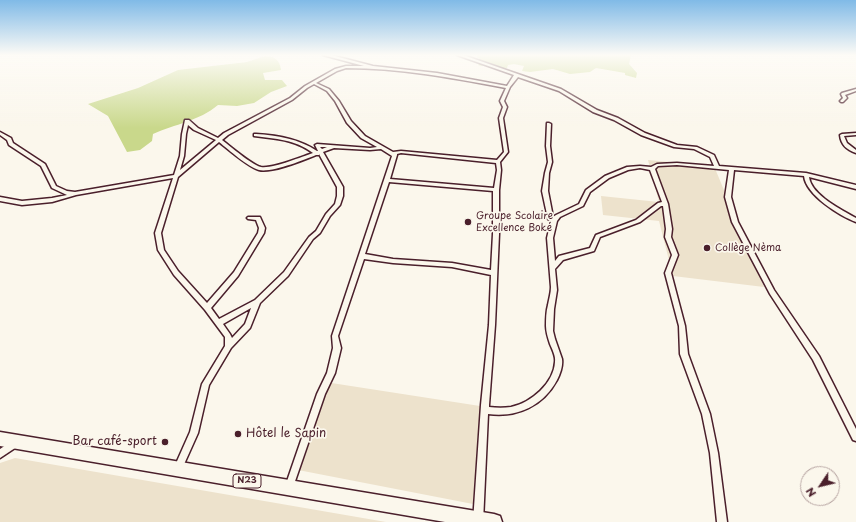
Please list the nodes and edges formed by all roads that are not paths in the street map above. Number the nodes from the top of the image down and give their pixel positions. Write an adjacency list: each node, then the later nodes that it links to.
1 (320, 79): 5 (street)
2 (467, 79): 6 (street)
3 (514, 79): 6 (street)
4 (527, 79): 19 (street)
5 (314, 83): 13 (street); 14 (street)
6 (508, 87): 18 (street)
7 (856, 90): 8 (street)
8 (842, 101)
9 (549, 124): 31 (street)
10 (0, 133): 27 (street)
11 (856, 134): 15 (street)
12 (256, 135): 16 (street)
13 (219, 140): 16 (street); 23 (street); 23 (street)
14 (381, 148): 16 (street); 17 (street)
15 (856, 152)
16 (319, 153): 36 (street)
17 (394, 153): 18 (street); 24 (street)
18 (498, 162): 26 (street)
19 (717, 168): 20 (street); 21 (street)
20 (652, 169): 29 (street); 31 (street)
21 (732, 169): 22 (street); 41 (street)
22 (806, 175): 25 (street); 32 (street)
23 (176, 176): 27 (street); 37 (street)
24 (388, 180): 26 (street); 33 (street)
25 (856, 187)
26 (496, 190): 35 (street)
27 (75, 194): 28 (street)
28 (0, 199)
29 (665, 204): 34 (street); 49 (street)
30 (250, 218): 37 (street)
31 (554, 220): 34 (street)
32 (856, 220)
33 (361, 256): 35 (street); 46 (street)
34 (552, 268): 40 (street)
35 (494, 273): 40 (street)
36 (257, 302): 38 (street); 39 (street)
37 (208, 308): 38 (street)
38 (218, 323): 39 (street)
39 (229, 346): 45 (street)
40 (485, 406): 47 (street)
41 (856, 437)
42 (0, 439): 43 (highway, N23)
43 (17, 442): 44 (street); 45 (highway, N23)
44 (0, 454)
45 (178, 470): 46 (highway, N23)
46 (289, 489): 47 (highway, N23)
47 (478, 521): 48 (highway, N23)
48 (494, 522)
49 (722, 522)

